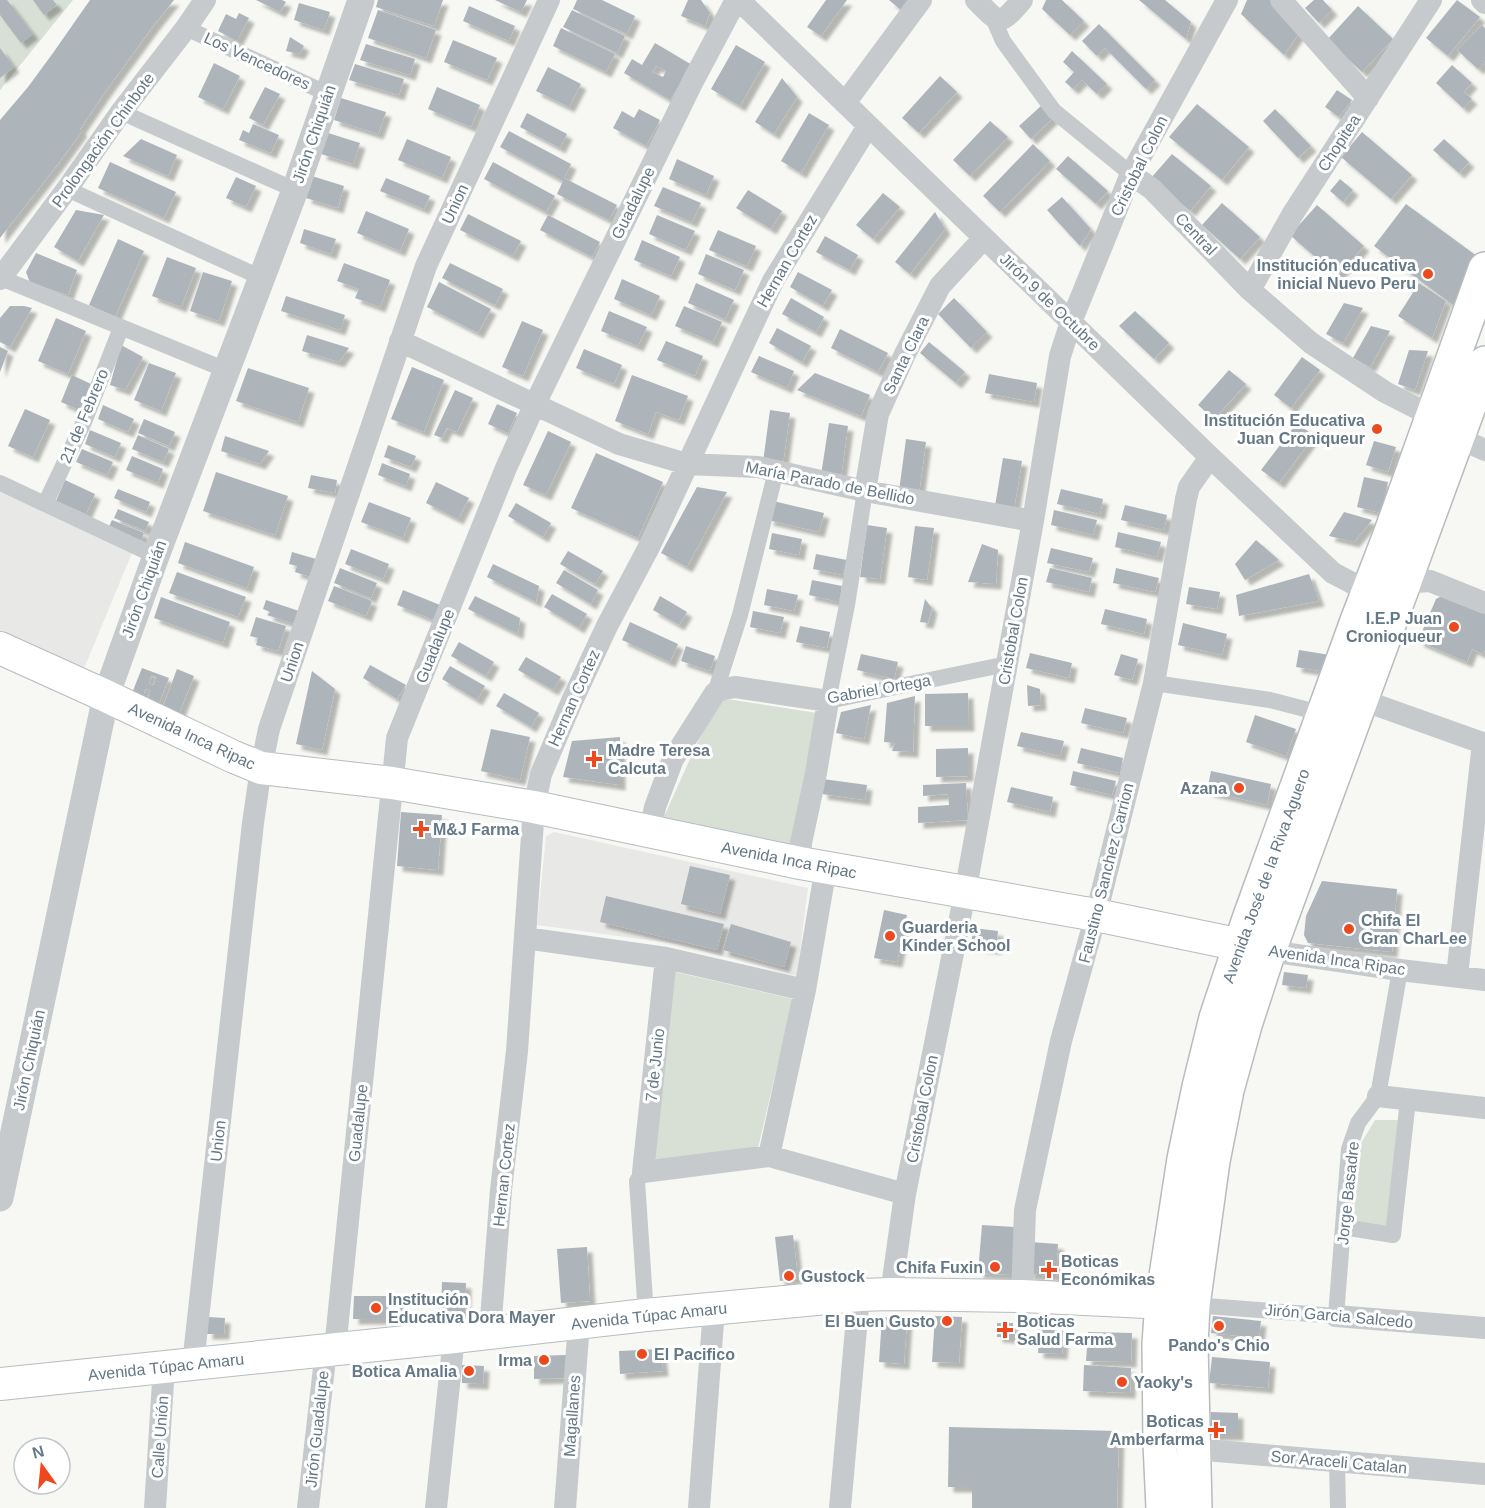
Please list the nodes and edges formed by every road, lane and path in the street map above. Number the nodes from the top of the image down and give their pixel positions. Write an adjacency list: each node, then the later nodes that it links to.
1 (205, 0): 14 (street, Prolongación Chinbote)
2 (361, 0): 15 (street, Jirón Chiquián)
3 (549, 0): 30 (street, Union)
4 (738, 0): 17 (street, Jirón 9 de Octubre); 33 (street, Guadalupe)
5 (921, 0): 17 (street)
6 (976, 0): 13 (street)
7 (1022, 0): 13 (street)
8 (1227, 0): 20 (street, Cristobal Colon)
9 (1281, 0): 16 (street)
10 (1431, 0): 16 (street, Chopitea)
11 (1482, 0): 12 (street)
12 (1485, 3)
13 (993, 18): 20 (street, Central)
14 (186, 28): 15 (street, Los Vencedores); 18 (street, Prolongación Chinbote)
15 (328, 94): 22 (street, Jirón Chiquián)
16 (1368, 98): 27 (street, Chopitea)
17 (845, 103): 19 (street, Jirón 9 de Octubre)
18 (121, 112): 21 (street, Prolongación Chinbote); 22 (street)
19 (868, 126): 23 (street, Jirón 9 de Octubre); 37 (street, Hernan Cortez)
20 (1131, 174): 27 (street, Central); 28 (street, Cristobal Colon)
21 (67, 189): 25 (street); 26 (street, Prolongación Chinbote)
22 (295, 190): 25 (street, Jirón Chiquián)
23 (984, 238): 28 (street, Jirón 9 de Octubre); 40 (street, Santa Clara)
24 (1485, 268): 34 (main road, Avenida José de la Riva Aguero)
25 (262, 278): 32 (street, Jirón Chiquián)
26 (0, 279): 29 (street)
27 (1250, 290): 34 (street, Central)
28 (1071, 322): 36 (street, Jirón 9 de Octubre); 42 (street, Cristobal Colon)
29 (121, 328): 32 (street); 41 (street, 21 de Febrero)
30 (400, 341): 33 (street, María Parado de Bellido); 56 (street, Union)
31 (1485, 363): 35 (main road, Avenida José de la Riva Aguero)
32 (226, 370): 43 (street, Jirón Chiquián)
33 (535, 404): 37 (street, María Parado de Bellido); 57 (street, Guadalupe)
34 (1432, 416): 45 (main road, Avenida José de la Riva Aguero)
35 (1471, 444): 44 (main road, Avenida José de la Riva Aguero)
36 (1210, 457): 45 (street, Jirón 9 de Octubre); 49 (street, Faustino Sanchez Carrion)
37 (687, 464): 38 (street, María Parado de Bellido); 58 (street, Hernan Cortez)
38 (776, 471): 40 (street, María Parado de Bellido); 50 (street)
39 (0, 483): 41 (street)
40 (865, 491): 42 (street, María Parado de Bellido); 53 (street)
41 (45, 504): 43 (street)
42 (1033, 521): 48 (street, Cristobal Colon)
43 (156, 556): 51 (street, Jirón Chiquián)
44 (1405, 582): 45 (street, Jirón 9 de Octubre); 46 (street, Jirón 9 de Octubre); 52 (main road, Avenida José de la Riva Aguero)
45 (1371, 585): 54 (main road, Avenida José de la Riva Aguero)
46 (1485, 603)
47 (0, 648): 51 (main road, Avenida Inca Ripac)
48 (1007, 664): 53 (street, Gabriel Ortega); 61 (street, Cristobal Colon)
49 (1154, 683): 54 (street); 62 (street, Faustino Sanchez Carrion)
50 (715, 693): 53 (street, Gabriel Ortega); 59 (street)
51 (106, 696): 56 (main road, Avenida Inca Ripac); 76 (street, Jirón Chiquián)
52 (1362, 700): 55 (street); 64 (main road, Avenida José de la Riva Aguero)
53 (828, 701): 60 (street)
54 (1324, 714): 64 (main road, Avenida José de la Riva Aguero)
55 (1484, 743): 67 (street)
56 (261, 768): 57 (main road, Avenida Inca Ripac); 90 (street, Union)
57 (392, 783): 58 (main road, Avenida Inca Ripac); 89 (street, Guadalupe)
58 (534, 807): 59 (main road, Avenida Inca Ripac); 63 (street, Hernan Cortez)
59 (650, 831): 60 (main road, Avenida Inca Ripac)
60 (813, 865): 61 (main road, Avenida Inca Ripac); 69 (street)
61 (965, 893): 62 (main road, Avenida Inca Ripac); 75 (street, Cristobal Colon)
62 (1096, 915): 64 (main road, Avenida Inca Ripac); 80 (street, Faustino Sanchez Carrion)
63 (525, 938): 65 (street); 87 (street, Hernan Cortez)
64 (1254, 948): 66 (street, Avenida Inca Ripac); 81 (main road, Avenida José de la Riva Aguero)
65 (666, 958): 69 (street); 74 (street, 7 de Junio)
66 (1400, 970): 67 (street, Avenida Inca Ripac); 70 (street, Jorge Basadre)
67 (1457, 976): 68 (street, Avenida Inca Ripac)
68 (1485, 980)
69 (805, 990): 73 (street)
70 (1378, 1096): 71 (street); 77 (street, Jorge Basadre)
71 (1408, 1100): 72 (street); 77 (street)
72 (1485, 1108)
73 (769, 1156): 74 (street); 75 (street)
74 (643, 1172): 83 (street)
75 (905, 1194): 78 (street, Cristobal Colon)
76 (0, 1198)
77 (1343, 1227): 84 (street, Jorge Basadre)
78 (891, 1294): 79 (main road, Avenida Túpac Amaru); 80 (main road, Avenida Túpac Amaru)
79 (859, 1295): 82 (main road, Avenida Túpac Amaru); 100 (street)
80 (1022, 1296): 81 (main road, Avenida Túpac Amaru)
81 (1177, 1303): 84 (street, Jirón Garcia Salcedo); 92 (main road, Avenida José de la Riva Aguero); 101 (main road, Avenida José de la Riva Aguero)
82 (714, 1308): 83 (main road, Avenida Túpac Amaru); 99 (street)
83 (646, 1315): 85 (main road, Avenida Túpac Amaru)
84 (1336, 1316): 86 (street, Jirón Garcia Salcedo)
85 (579, 1323): 87 (main road, Avenida Túpac Amaru); 98 (street, Magallanes)
86 (1485, 1328)
87 (490, 1332): 88 (main road, Avenida Túpac Amaru)
88 (454, 1337): 89 (main road, Avenida Túpac Amaru); 97 (street)
89 (330, 1350): 90 (main road, Avenida Túpac Amaru); 96 (street, Jirón Guadalupe)
90 (179, 1365): 91 (main road, Avenida Túpac Amaru); 95 (street, Calle Unión)
91 (0, 1384)
92 (1194, 1449): 93 (street, Sor Araceli Catalan); 102 (main road, Avenida José de la Riva Aguero)
93 (1337, 1461): 94 (street, Sor Araceli Catalan); 103 (street)
94 (1485, 1474)
95 (155, 1508)
96 (308, 1508)
97 (436, 1508)
98 (565, 1508)
99 (699, 1508)
100 (840, 1508)
101 (1163, 1508)
102 (1195, 1508)
103 (1338, 1508)

